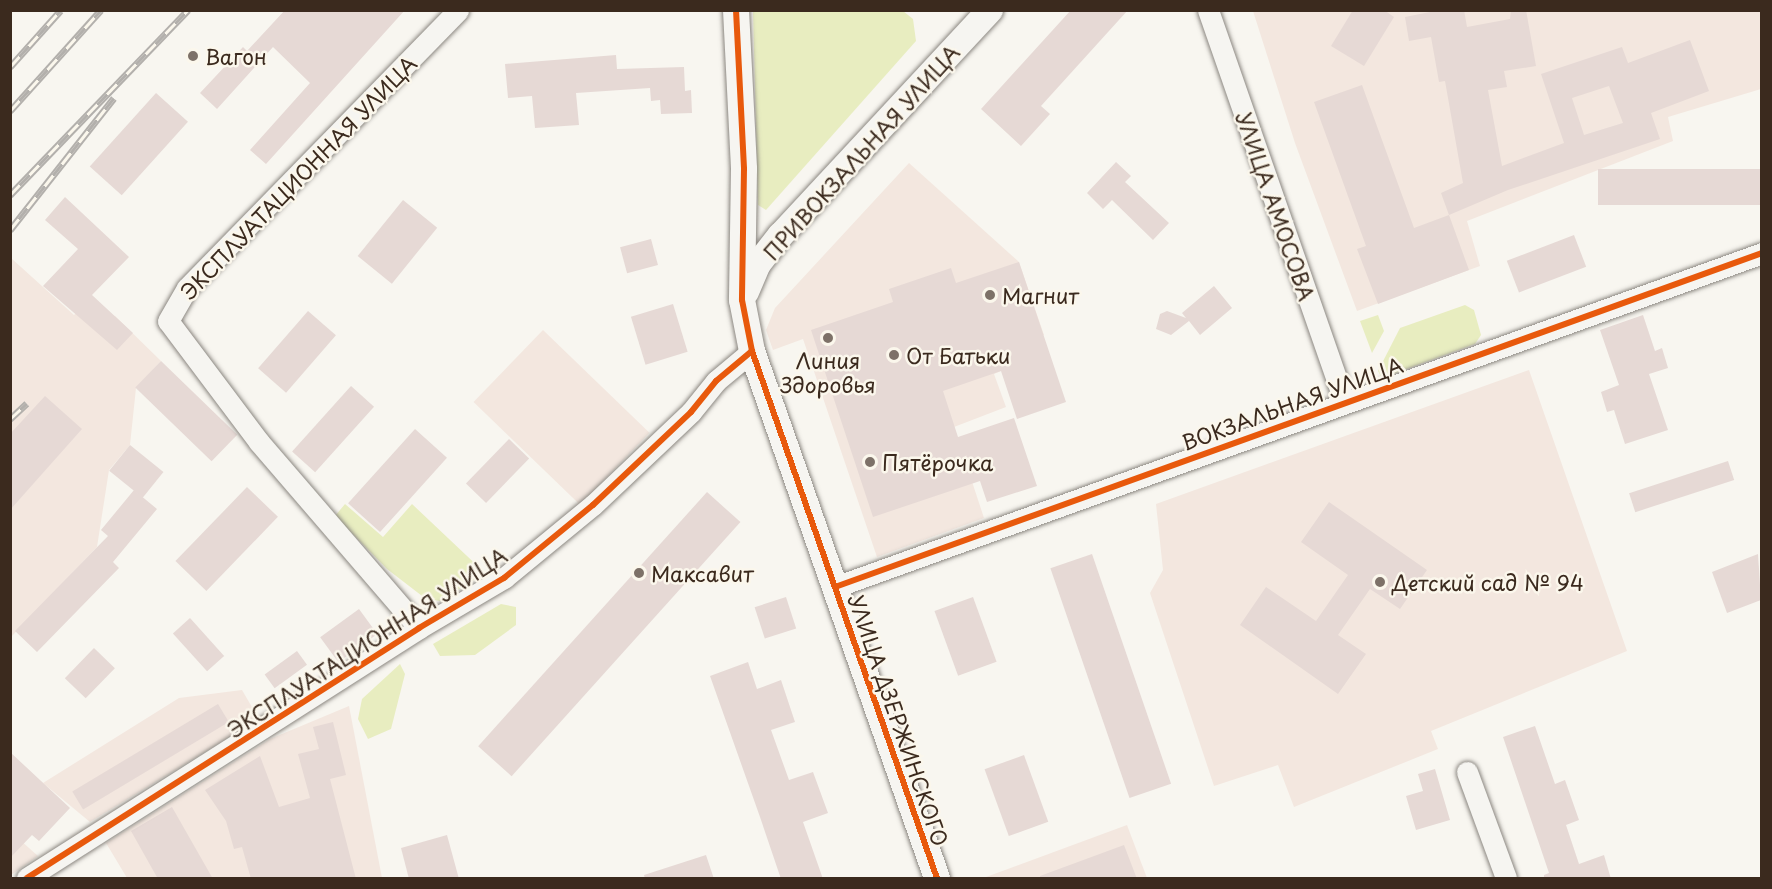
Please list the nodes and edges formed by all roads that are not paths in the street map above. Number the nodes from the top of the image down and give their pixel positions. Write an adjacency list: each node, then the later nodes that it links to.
1 (458, 10): 12 (street, ЭКСПЛУАТАЦИОННАЯ УЛИЦА)
2 (736, 10): 5 (street, УЛИЦА ДЗЕРЖИНСКОГО)
3 (990, 10): 6 (street, ПРИВОКЗАЛЬНАЯ УЛИЦА)
4 (1208, 10): 10 (street, УЛИЦА АМОСОВА)
5 (743, 196): 6 (street, УЛИЦА ДЗЕРЖИНСКОГО); 8 (street, УЛИЦА ДЗЕРЖИНСКОГО)
6 (781, 235): 8 (street, ПРИВОКЗАЛЬНАЯ УЛИЦА)
7 (1761, 253): 10 (street, ВОКЗАЛЬНАЯ УЛИЦА)
8 (742, 300): 9 (street, УЛИЦА ДЗЕРЖИНСКОГО)
9 (752, 351): 11 (street, УЛИЦА ДЗЕРЖИНСКОГО); 12 (street, ЭКСПЛУАТАЦИОННАЯ УЛИЦА)
10 (1344, 401): 11 (street, ВОКЗАЛЬНАЯ УЛИЦА)
11 (834, 587): 15 (street, УЛИЦА ДЗЕРЖИНСКОГО)
12 (419, 628): 14 (street, ЭКСПЛУАТАЦИОННАЯ УЛИЦА)
13 (1467, 772): 16 (street)
14 (27, 879)
15 (937, 879)
16 (1506, 879)

